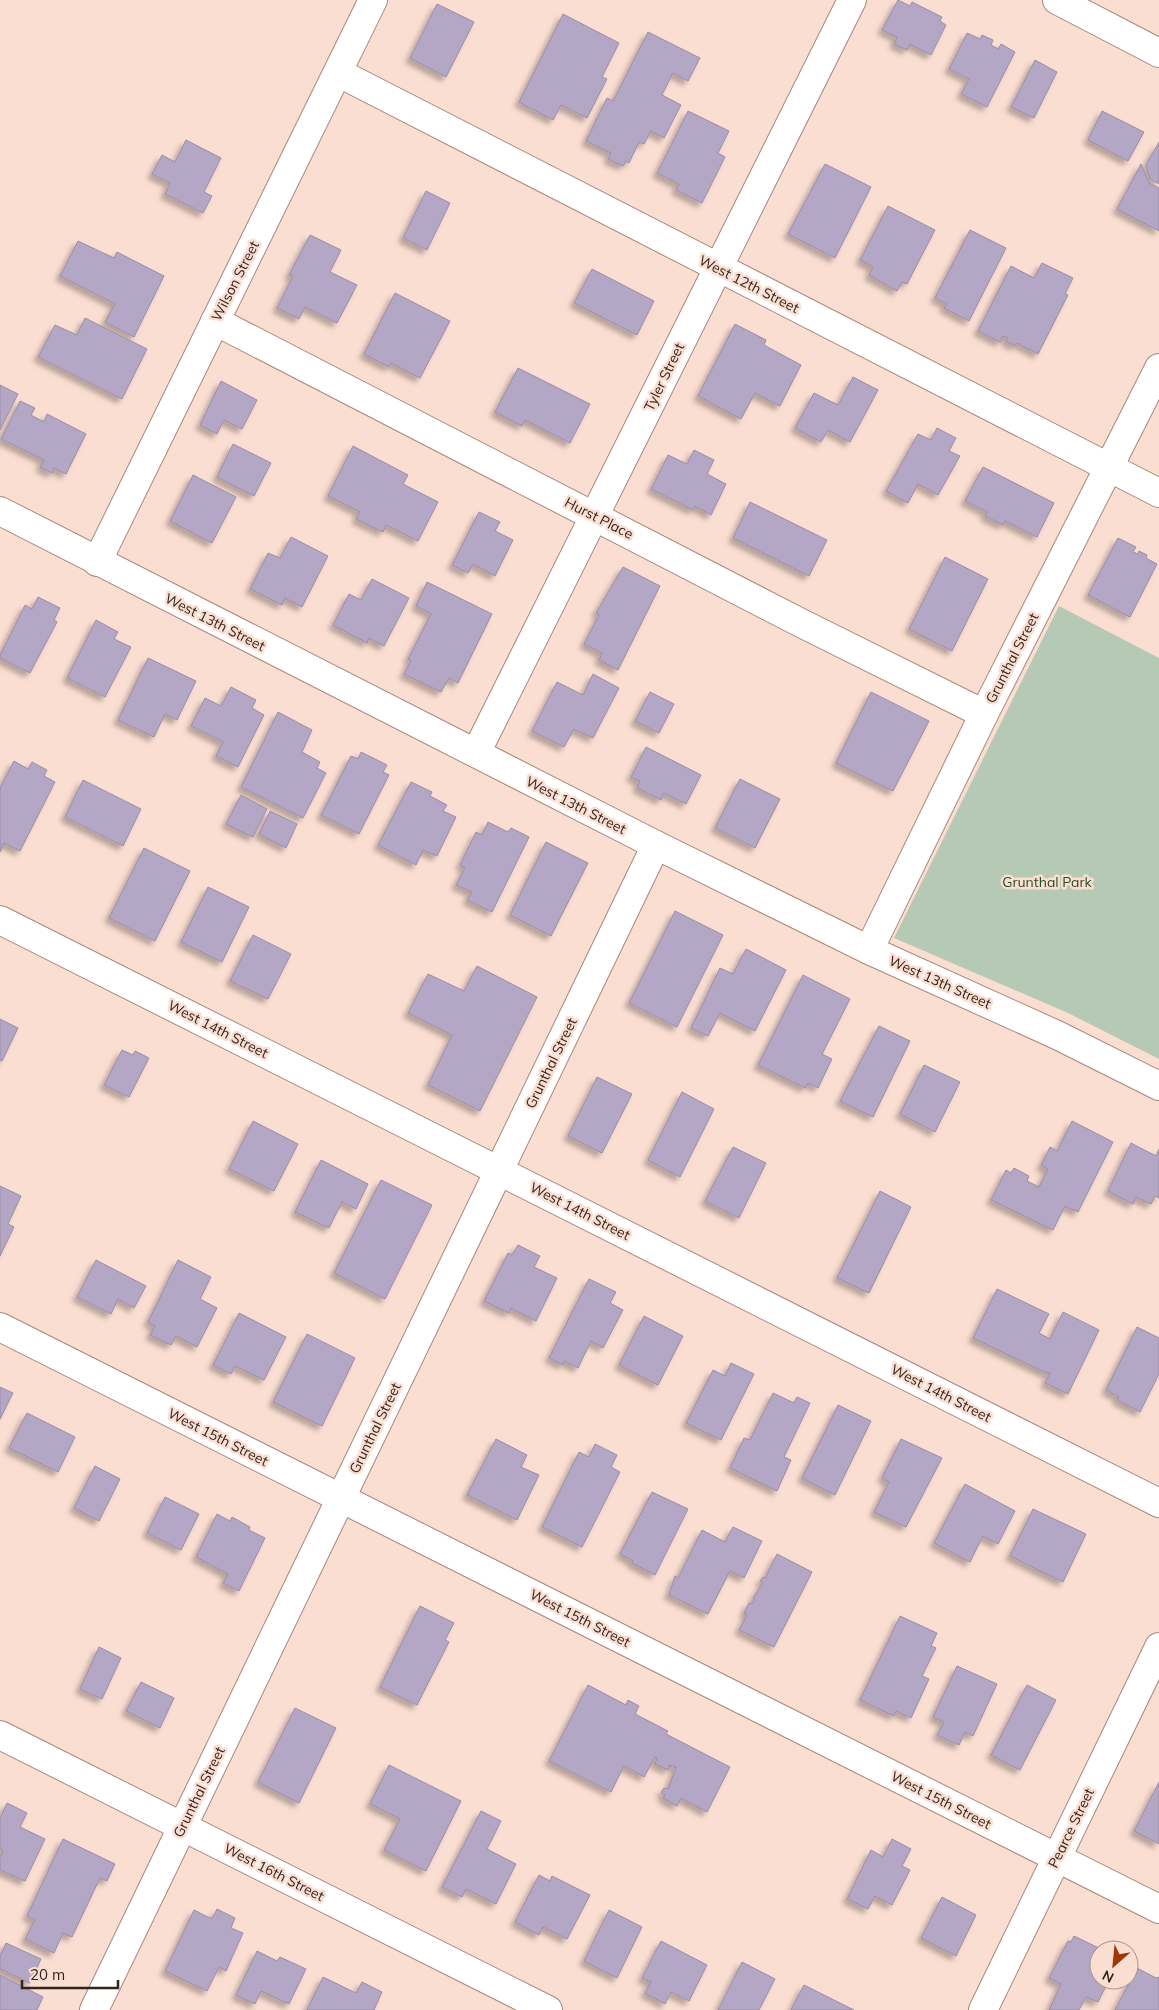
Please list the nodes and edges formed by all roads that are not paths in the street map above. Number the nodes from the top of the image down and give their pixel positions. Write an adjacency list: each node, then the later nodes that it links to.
1 (373, 0): 5 (street, Wilson Street)
2 (852, 0): 6 (street, Tyler Street)
3 (1057, 0): 4 (street)
4 (1159, 53)
5 (339, 73): 6 (street, West 12th Street); 7 (street, Wilson Street)
6 (717, 268): 9 (street, West 12th Street); 12 (street, Tyler Street)
7 (215, 321): 12 (street, Hurst Place); 13 (street, Wilson Street)
8 (1159, 368): 9 (street, Grunthal Street)
9 (1108, 468): 10 (street, West 12th Street); 14 (street, Grunthal Street)
10 (1159, 493)
11 (0, 511): 13 (street, West 13th Street)
12 (596, 516): 14 (street, Hurst Place); 15 (street, Tyler Street)
13 (97, 562): 15 (street, West 13th Street)
14 (984, 714): 18 (street, Grunthal Street)
15 (476, 753): 16 (street, West 13th Street)
16 (656, 846): 18 (street, West 13th Street); 20 (street, Grunthal Street)
17 (0, 920): 20 (street, West 14th Street)
18 (869, 950): 19 (street, West 13th Street)
19 (1159, 1086)
20 (499, 1170): 22 (street, Grunthal Street); 23 (street, West 14th Street)
21 (0, 1328): 22 (street, West 15th Street)
22 (340, 1498): 26 (street, Grunthal Street); 27 (street, West 15th Street)
23 (1159, 1503)
24 (1159, 1647): 27 (street, Pearce Street)
25 (0, 1735): 26 (street, West 16th Street)
26 (183, 1826): 29 (street, Grunthal Street); 30 (street, West 16th Street)
27 (1056, 1858): 28 (street, West 15th Street); 31 (street, Pearce Street)
28 (1159, 1909)
29 (94, 2010)
30 (548, 2010)
31 (982, 2010)

